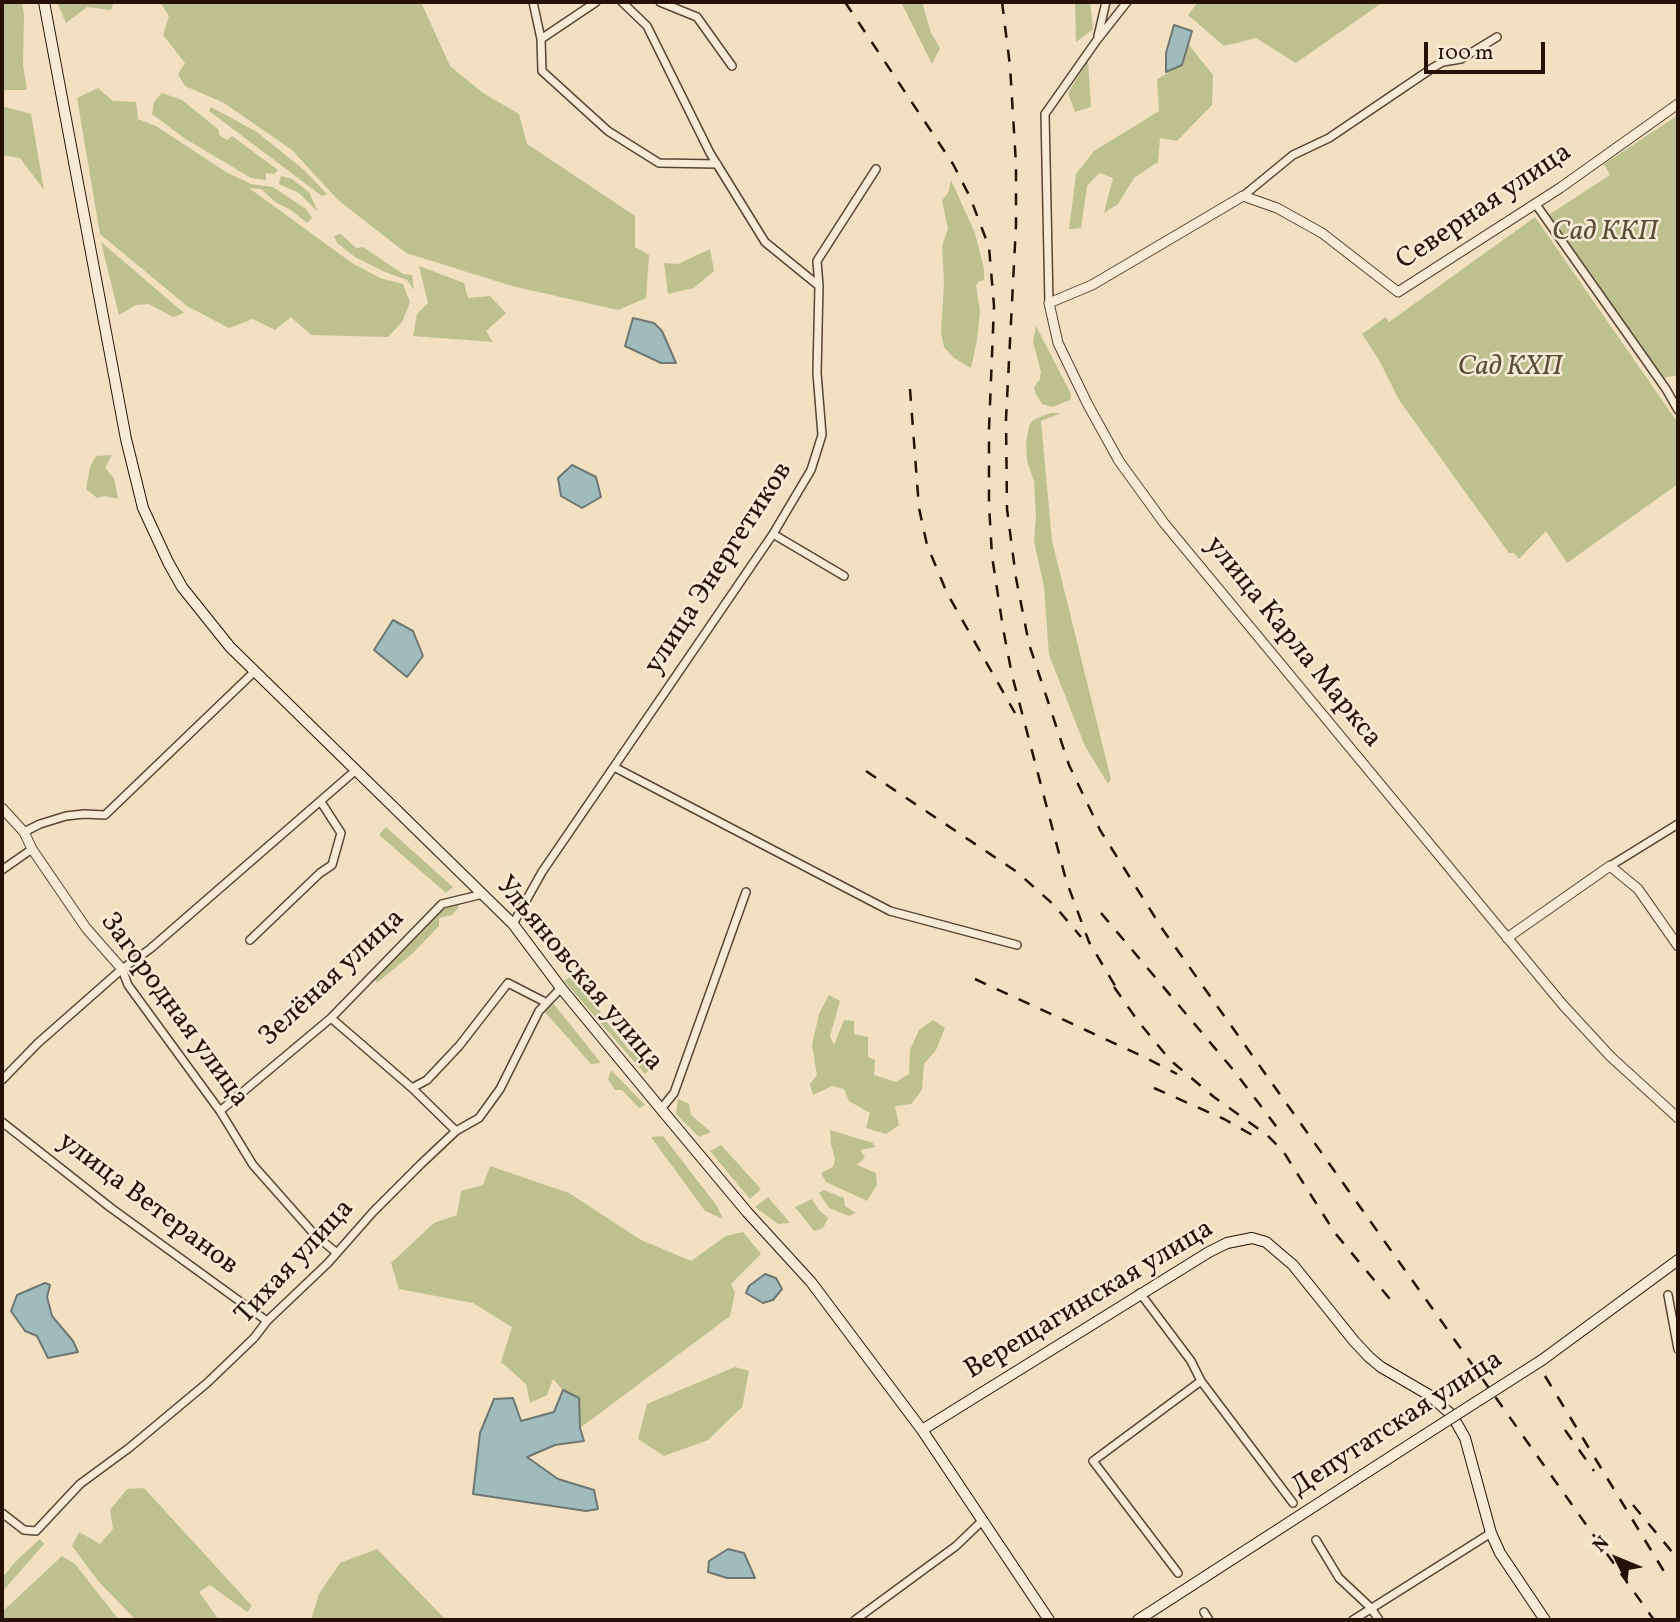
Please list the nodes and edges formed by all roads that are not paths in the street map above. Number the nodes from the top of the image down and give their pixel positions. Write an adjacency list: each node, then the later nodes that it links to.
1 (44, 2): 22 (main road, Ульяновская улица)
2 (533, 2): 9 (street)
3 (596, 2): 9 (street)
4 (622, 2): 13 (street)
5 (660, 2): 11 (street)
6 (1106, 2): 10 (street)
7 (1127, 2): 10 (street)
8 (1497, 37): 15 (street)
9 (541, 39): 13 (street)
10 (1097, 40): 18 (street, улица Карла Маркса)
11 (732, 66)
12 (1678, 104): 16 (street, Северная улица)
13 (717, 164): 17 (street)
14 (876, 169): 17 (street, улица Энергетиков)
15 (1244, 195): 16 (street, Северная улица); 18 (street)
16 (1535, 203): 19 (street)
17 (819, 286): 20 (street, улица Энергетиков)
18 (1049, 303): 35 (street, улица Карла Маркса)
19 (1678, 410)
20 (773, 534): 21 (street); 23 (street, улица Энергетиков)
21 (844, 576)
22 (254, 672): 24 (main road, Ульяновская улица); 28 (street)
23 (614, 767): 34 (street, улица Энергетиков); 37 (street)
24 (356, 770): 25 (street); 33 (main road, Ульяновская улица)
25 (321, 802): 36 (street); 39 (street)
26 (2, 808): 28 (street, Загородная улица)
27 (1678, 824): 30 (street)
28 (24, 832): 29 (street, Загородная улица)
29 (32, 849): 31 (street); 39 (street, Загородная улица)
30 (1609, 866): 35 (street); 38 (street)
31 (2, 870)
32 (746, 892): 45 (street)
33 (482, 894): 34 (main road, Ульяновская улица); 42 (street, Зелёная улица)
34 (513, 924): 40 (main road, Ульяновская улица)
35 (1507, 938): 47 (street, улица Карла Маркса)
36 (250, 940)
37 (1017, 945)
38 (1678, 946)
39 (122, 969): 43 (street); 46 (street, Загородная улица)
40 (561, 988): 41 (street, Тихая улица); 45 (main road, Ульяновская улица)
41 (545, 1002): 44 (street); 49 (street, Тихая улица)
42 (331, 1018): 44 (street); 46 (street, Зелёная улица)
43 (2, 1080)
44 (412, 1088): 49 (street)
45 (661, 1109): 57 (main road, Ульяновская улица)
46 (220, 1111): 50 (street, Загородная улица)
47 (1678, 1118)
48 (2, 1122): 54 (street, улица Ветеранов)
49 (456, 1131): 50 (street, Тихая улица)
50 (337, 1253): 54 (street, Тихая улица)
51 (1678, 1260): 68 (main road, Депутатская улица, bridge)
52 (1140, 1293): 56 (street); 57 (main road, Верещагинская улица); 61 (main road, Верещагинская улица)
53 (1668, 1295): 55 (street)
54 (267, 1321): 59 (street, Тихая улица)
55 (1678, 1349)
56 (1201, 1381): 58 (street); 63 (street)
57 (922, 1430): 60 (main road, Ульяновская улица)
58 (1293, 1503)
59 (2, 1513)
60 (983, 1520): 66 (street); 67 (main road, Ульяновская улица)
61 (1491, 1533): 64 (street); 72 (main road, Верещагинская улица)
62 (1316, 1539): 64 (street)
63 (1178, 1573)
64 (1371, 1608): 70 (street); 71 (street)
65 (1204, 1612): 69 (street)
66 (855, 1620)
67 (1049, 1620)
68 (1138, 1620)
69 (1209, 1620)
70 (1353, 1620)
71 (1379, 1620)
72 (1545, 1620)

